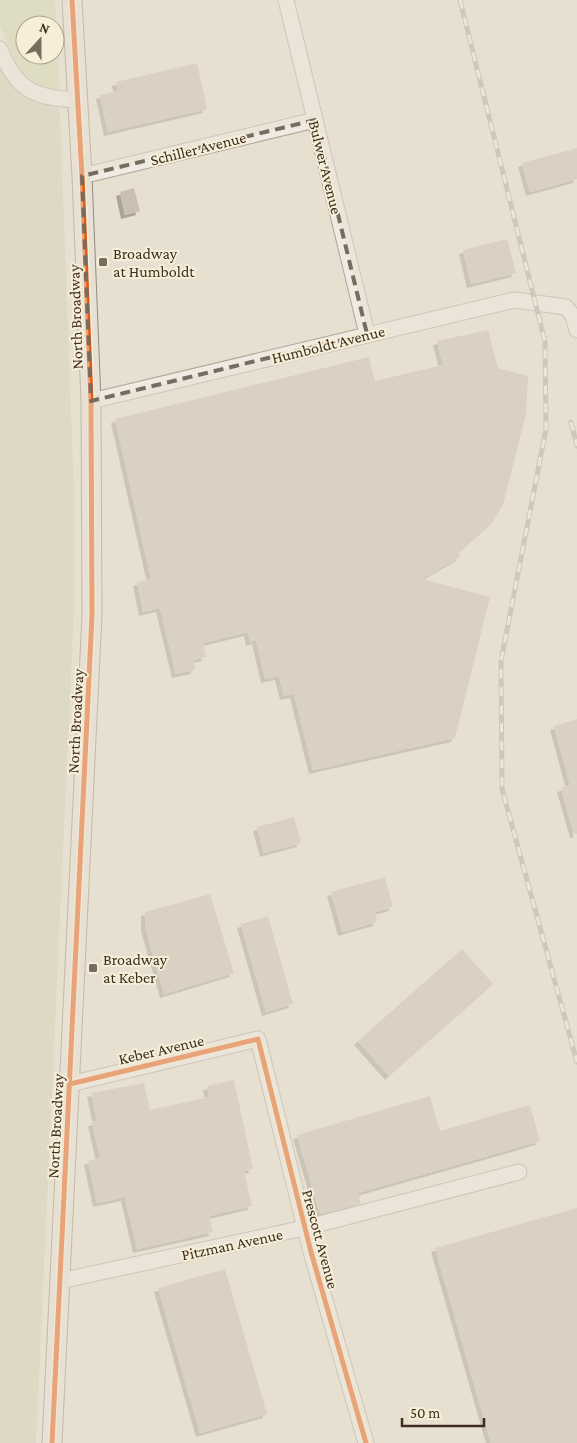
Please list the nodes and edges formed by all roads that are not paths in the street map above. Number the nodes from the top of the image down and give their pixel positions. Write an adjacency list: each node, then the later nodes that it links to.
1 (72, 0): 4 (main road, North Broadway)
2 (286, 0): 5 (street, Bulwer Avenue)
3 (0, 49): 4 (street)
4 (77, 100): 6 (main road, North Broadway)
5 (315, 120): 6 (street, Schiller Avenue); 8 (street, Bulwer Avenue)
6 (82, 176): 9 (main road, North Broadway)
7 (577, 330): 8 (street, Humboldt Avenue)
8 (367, 334): 9 (street, Humboldt Avenue)
9 (90, 402): 11 (main road, North Broadway)
10 (258, 1039): 11 (street, Keber Avenue); 13 (street, Prescott Avenue)
11 (70, 1084): 14 (main road, North Broadway)
12 (520, 1172): 13 (street, Pitzman Avenue)
13 (304, 1228): 14 (street, Pitzman Avenue); 16 (street, Prescott Avenue)
14 (60, 1281): 15 (main road, North Broadway)
15 (52, 1443)
16 (366, 1443)

